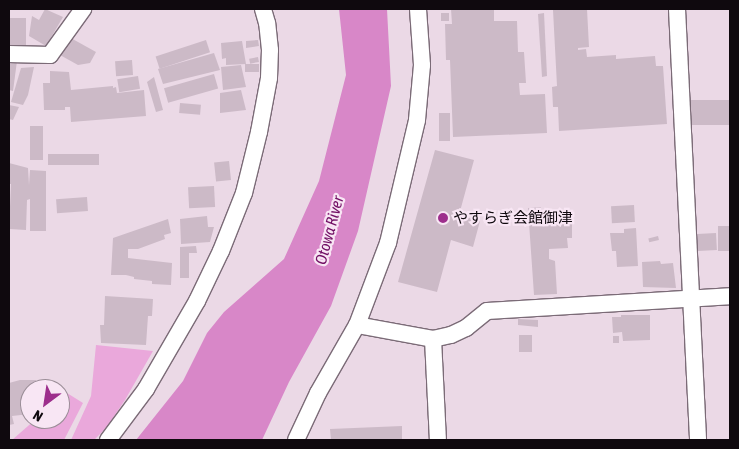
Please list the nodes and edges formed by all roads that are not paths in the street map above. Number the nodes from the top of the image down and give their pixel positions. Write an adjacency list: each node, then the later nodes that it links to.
1 (83, 9): 5 (street)
2 (263, 9): 10 (street)
3 (418, 9): 8 (street)
4 (677, 9): 7 (street)
5 (9, 54)
6 (730, 296): 7 (street)
7 (691, 298): 9 (street); 13 (street)
8 (357, 325): 9 (street); 11 (street)
9 (434, 339): 12 (street)
10 (108, 440)
11 (296, 440)
12 (438, 440)
13 (698, 440)

